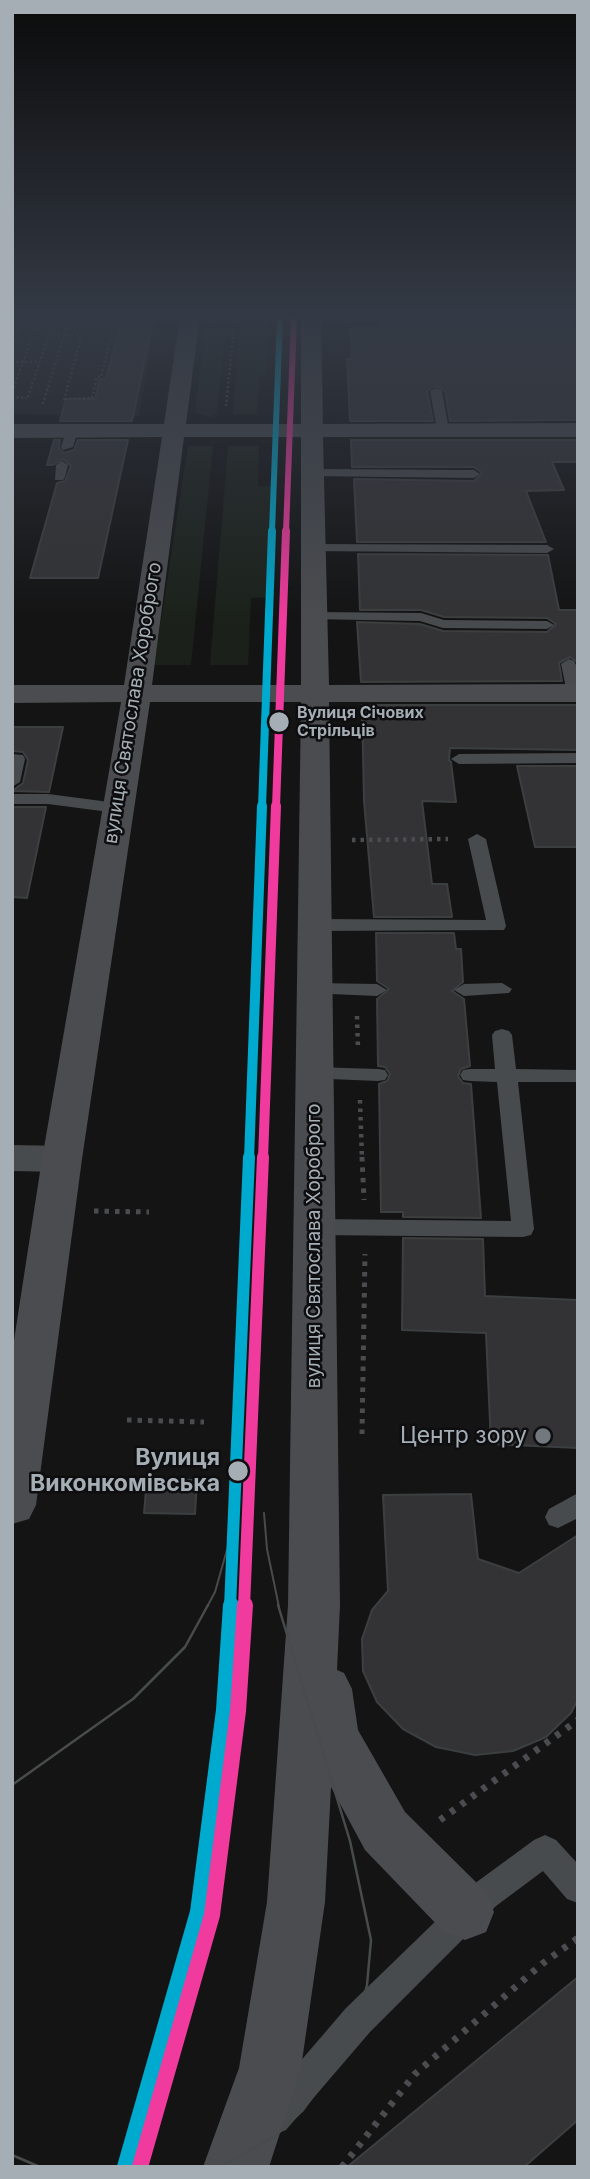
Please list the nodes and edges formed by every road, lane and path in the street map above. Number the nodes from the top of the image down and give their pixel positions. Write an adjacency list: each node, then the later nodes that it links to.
1 (175, 418): 5 (main road, вулиця Святослава Хороброго)
2 (312, 418): 6 (main road, вулиця Святослава Хороброго)
3 (441, 418): 7 (lane)
4 (12, 430): 5 (main road)
5 (173, 430): 6 (main road); 16 (main road, вулиця Святослава Хороброго)
6 (312, 430): 7 (main road); 9 (main road, вулиця Святослава Хороброго)
7 (443, 430): 8 (main road)
8 (578, 430)
9 (313, 473): 10 (lane); 11 (main road, вулиця Святослава Хороброго)
10 (474, 474)
11 (314, 548): 12 (lane); 13 (main road, вулиця Святослава Хороброго)
12 (547, 549)
13 (315, 616): 14 (lane); 19 (main road, вулиця Святослава Хороброго)
14 (547, 625)
15 (569, 664): 17 (lane)
16 (136, 693): 18 (main road); 19 (main road); 26 (main road, вулиця Святослава Хороброго)
17 (576, 693): 19 (main road)
18 (12, 694)
19 (314, 694): 31 (main road, вулиця Святослава Хороброго)
20 (578, 758): 22 (lane)
21 (12, 759): 23 (lane)
22 (459, 759)
23 (12, 782)
24 (12, 800): 26 (lane)
25 (46, 807): 26 (lane)
26 (117, 808): 43 (main road, вулиця Святослава Хороброго)
27 (349, 830): 28 (path)
28 (349, 839): 29 (path); 30 (path)
29 (477, 839): 31 (lane)
30 (349, 852)
31 (313, 925): 33 (main road, вулиця Святослава Хороброго)
32 (502, 989): 35 (lane)
33 (335, 990): 34 (lane); 37 (main road, вулиця Святослава Хороброго); 38 (path)
34 (377, 990)
35 (464, 990)
36 (502, 1035): 40 (lane)
37 (313, 1073): 38 (lane); 46 (main road, вулиця Святослава Хороброго)
38 (369, 1075): 47 (path)
39 (470, 1075): 40 (lane)
40 (508, 1075): 41 (lane); 47 (lane)
41 (578, 1076)
42 (12, 1158): 43 (street)
43 (62, 1159): 44 (main road, вулиця Святослава Хороброго)
44 (56, 1211): 45 (path); 51 (main road, вулиця Святослава Хороброго)
45 (149, 1212)
46 (315, 1227): 47 (lane); 52 (main road, вулиця Святослава Хороброго)
47 (365, 1228): 50 (path)
48 (127, 1420): 49 (path)
49 (204, 1422)
50 (362, 1436)
51 (14, 1484)
52 (314, 1605): 56 (main road); 58 (main road, вулиця Святослава Хороброго)
53 (578, 1720): 54 (path)
54 (428, 1829)
55 (578, 1888): 56 (lane)
56 (465, 1912): 58 (lane)
57 (578, 1938): 59 (path)
58 (236, 2164)
59 (342, 2167)

